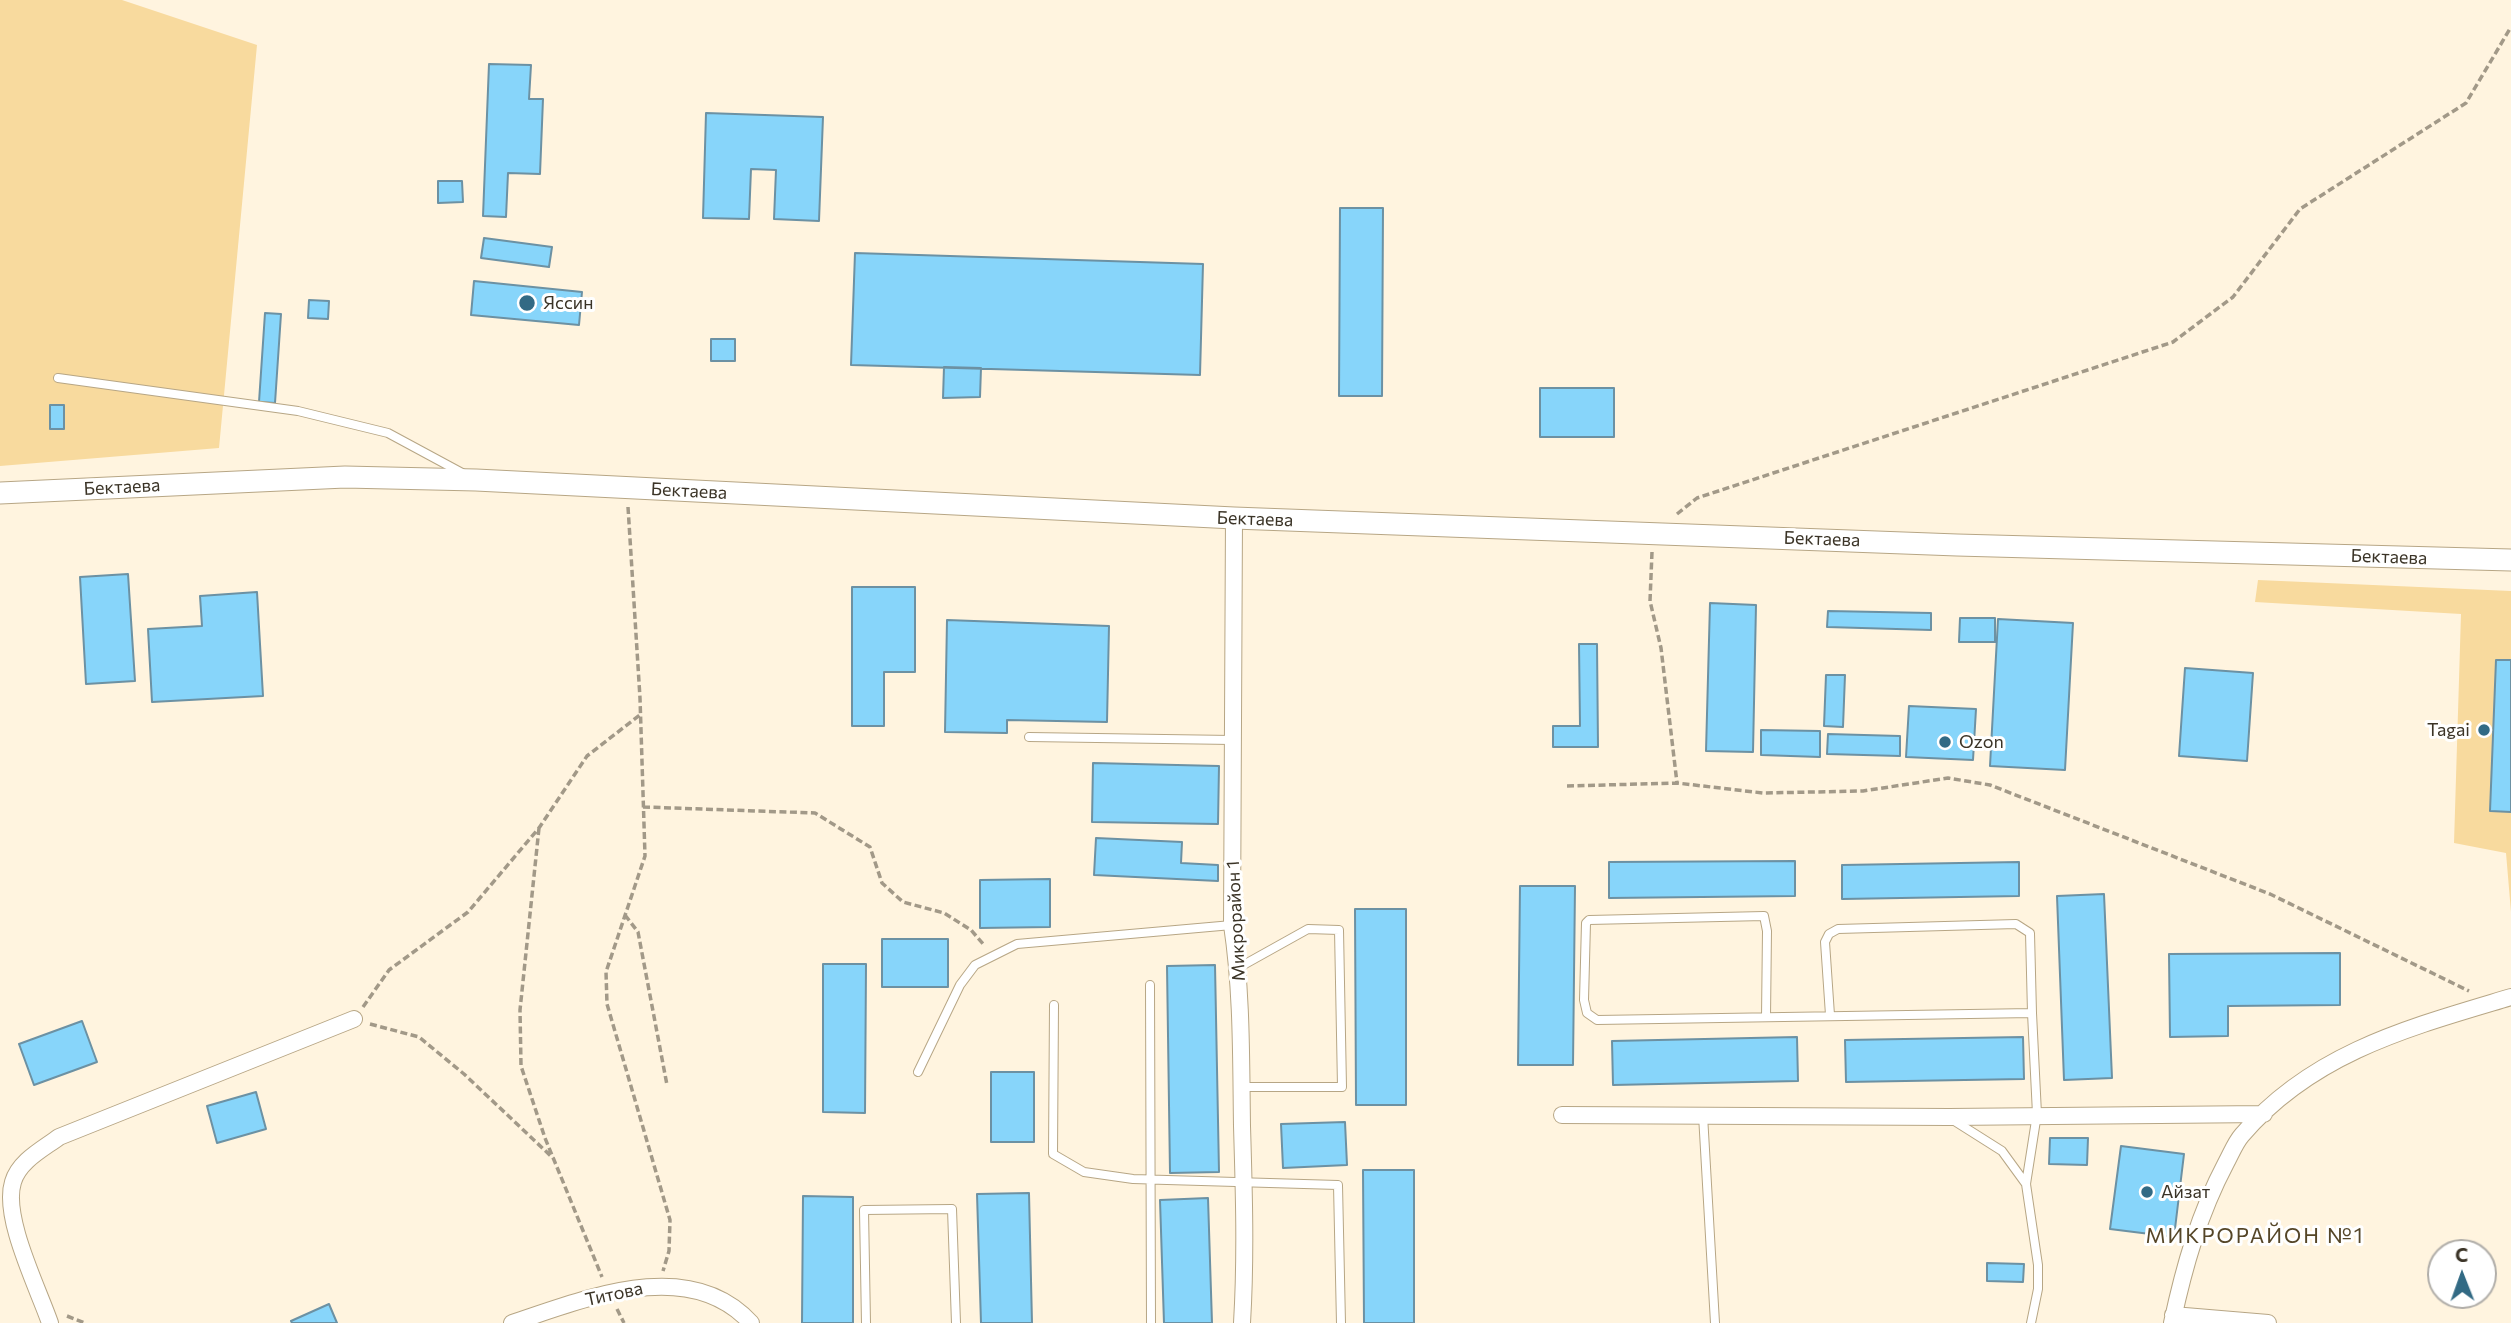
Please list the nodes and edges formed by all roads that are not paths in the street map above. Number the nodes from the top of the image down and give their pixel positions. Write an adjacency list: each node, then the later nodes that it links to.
1 (58, 378): 2 (lane)
2 (476, 480): 3 (street, Бектаева); 4 (street, Бектаева)
3 (0, 493)
4 (1234, 519): 5 (street, Бектаева); 7 (street, Микрорайон 1)
5 (2511, 561)
6 (1029, 737): 7 (lane)
7 (1232, 740): 8 (street, Микрорайон 1)
8 (1232, 925): 9 (street, Микрорайон 1); 17 (lane)
9 (1238, 968): 18 (street, Микрорайон 1); 18 (lane)
10 (1150, 985): 24 (lane)
11 (2511, 997): 20 (street)
12 (1054, 1006): 24 (lane)
13 (2032, 1013): 14 (lane); 14 (lane); 19 (lane)
14 (1830, 1015): 15 (lane)
15 (1766, 1017): 15 (lane)
16 (354, 1019): 28 (street)
17 (918, 1072)
18 (1242, 1087): 25 (street, Микрорайон 1)
19 (2037, 1114): 20 (street); 23 (street); 26 (lane)
20 (2264, 1114): 27 (street)
21 (1562, 1115): 22 (street)
22 (1703, 1115): 23 (street); 36 (lane)
23 (1949, 1117): 26 (lane)
24 (1150, 1180): 25 (lane); 33 (lane)
25 (1243, 1183): 34 (street, Микрорайон 1); 35 (lane)
26 (2026, 1184): 37 (lane)
27 (2174, 1320): 38 (street)
28 (50, 1323)
29 (512, 1323): 30 (street, Титова)
30 (751, 1323)
31 (866, 1323): 32 (lane)
32 (956, 1323)
33 (1151, 1323)
34 (1242, 1323)
35 (1341, 1323)
36 (1715, 1323)
37 (2031, 1323)
38 (2267, 1323)

